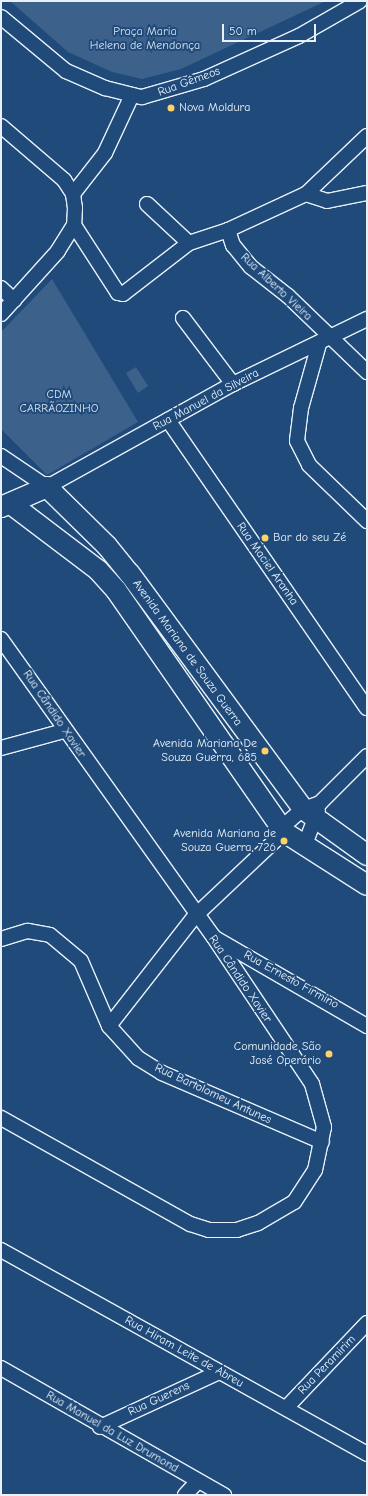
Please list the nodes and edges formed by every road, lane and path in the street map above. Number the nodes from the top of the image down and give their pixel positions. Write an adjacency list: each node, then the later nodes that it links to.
1 (360, 1): 3 (street, Rua Gêmeos)
2 (1, 17): 3 (street, Rua Gêmeos)
3 (132, 95): 7 (street)
4 (1, 126): 7 (street)
5 (367, 136): 8 (street)
6 (367, 193): 8 (street)
7 (73, 194): 10 (street)
8 (306, 194): 11 (street)
9 (147, 204): 12 (street)
10 (74, 225): 12 (street); 14 (street)
11 (228, 230): 12 (street); 18 (street, Rua Alberto Vieira)
12 (189, 243)
13 (1, 288): 14 (street)
14 (14, 300): 15 (street)
15 (1, 314)
16 (183, 318): 20 (street)
17 (367, 320): 18 (street, Rua Manuel da Silveira)
18 (325, 342): 19 (street); 20 (street, Rua Manuel da Silveira); 25 (street)
19 (367, 372)
20 (233, 384): 21 (street, Rua Manuel da Silveira)
21 (168, 420): 23 (street, Rua Manuel da Silveira); 27 (street, Rua Maciel Aranha)
22 (1, 456): 23 (street, Avenida Mariana de Souza Guerra)
23 (47, 487): 24 (main road); 31 (main road, Avenida Mariana de Souza Guerra)
24 (4, 502): 32 (main road, Avenida Mariana de Souza Guerra)
25 (367, 521)
26 (1, 639): 28 (street, Rua Cândido Xavier)
27 (367, 708)
28 (64, 731): 29 (street); 36 (street, Rua Cândido Xavier)
29 (1, 748)
30 (367, 756): 31 (street)
31 (313, 811): 32 (street); 33 (street); 34 (main road, Avenida Mariana de Souza Guerra)
32 (282, 830): 33 (main road, Avenida Mariana de Souza Guerra); 36 (street)
33 (304, 847): 35 (main road, Avenida Mariana de Souza Guerra)
34 (367, 855)
35 (367, 886)
36 (195, 916): 37 (street, Rua Cândido Xavier); 39 (street)
37 (213, 936): 40 (street, Rua Ernesto Firmino); 42 (street, Rua Cândido Xavier)
38 (1, 939): 39 (street, Rua Bartolomeu Antunes)
39 (109, 1026): 42 (street, Rua Bartolomeu Antunes)
40 (367, 1026)
41 (1, 1118): 42 (street, Rua Cândido Xavier)
42 (322, 1142)
43 (1, 1250): 46 (street, Rua Hiram Leite de Abreu)
44 (367, 1323): 47 (street, Rua Peramirim)
45 (1, 1368): 48 (street, Rua Manuel da Luz Drumond)
46 (219, 1372): 47 (street, Rua Hiram Leite de Abreu); 48 (street, Rua Guerens)
47 (287, 1407): 49 (street, Rua Hiram Leite de Abreu)
48 (100, 1427): 50 (street, Rua Manuel da Luz Drumond)
49 (367, 1454)
50 (198, 1482): 51 (street); 52 (street, Rua Manuel da Luz Drumond)
51 (185, 1495)
52 (224, 1495)

